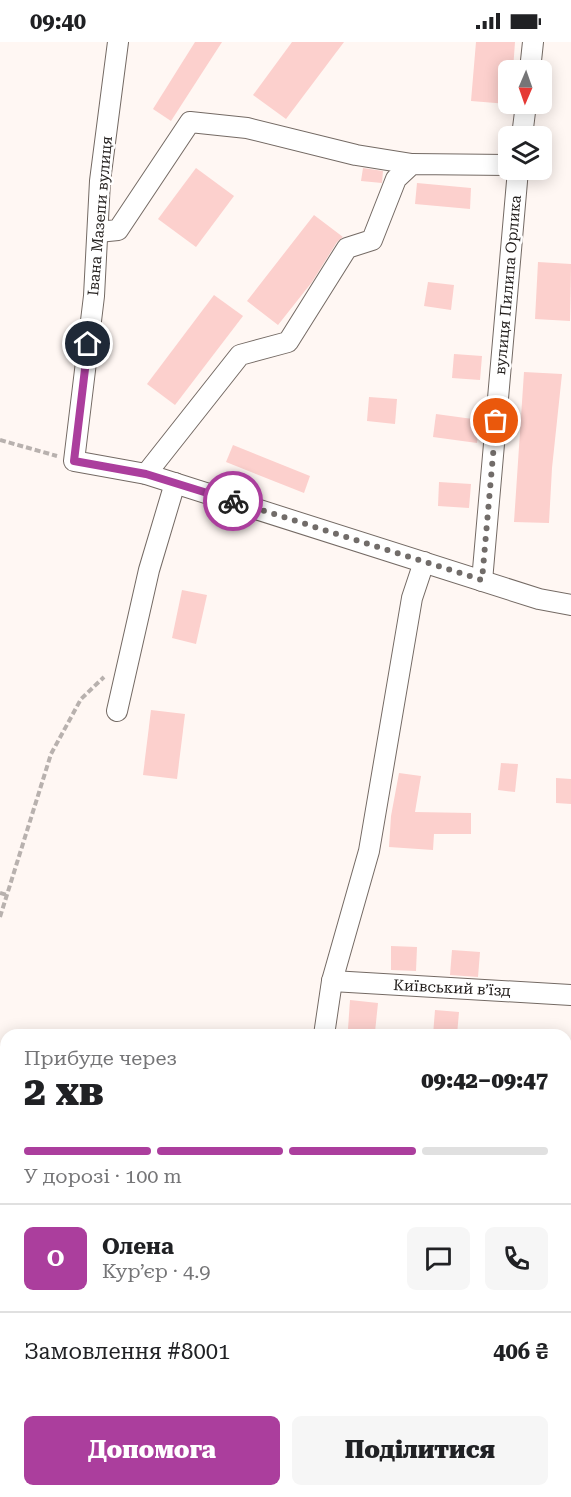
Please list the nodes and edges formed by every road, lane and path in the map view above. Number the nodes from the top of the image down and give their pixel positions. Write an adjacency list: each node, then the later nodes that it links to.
1 (118, 42): 7 (street, Івана Мазепи вулиця)
2 (533, 42): 3 (street)
3 (531, 60)
4 (412, 164): 5 (street); 7 (street); 10 (street)
5 (498, 165)
6 (517, 180): 13 (street, вулиця Пилипа Орлика)
7 (98, 232): 9 (street, Івана Мазепи вулиця)
8 (0, 440): 9 (path)
9 (74, 461): 10 (street)
10 (146, 474): 11 (street)
11 (175, 483): 12 (street); 16 (street)
12 (424, 562): 13 (street); 20 (street)
13 (482, 580): 14 (street)
14 (571, 604)
15 (106, 676): 18 (path)
16 (117, 711)
17 (0, 892): 18 (path)
18 (7, 895): 19 (path)
19 (0, 917)
20 (332, 981): 21 (street, Київський в’їзд); 22 (street)
21 (571, 995)
22 (325, 1029)

